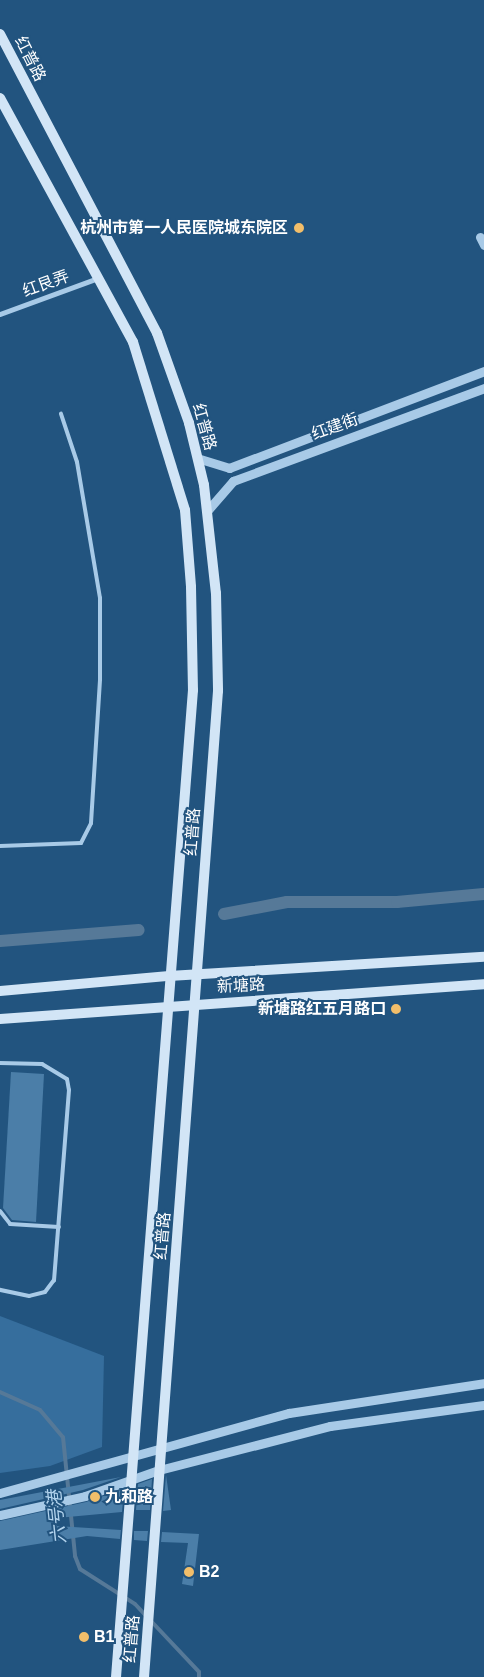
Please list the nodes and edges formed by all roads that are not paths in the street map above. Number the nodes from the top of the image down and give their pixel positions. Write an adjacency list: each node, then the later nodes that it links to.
1 (0, 34): 8 (main road, 红普路)
2 (0, 98): 3 (main road, 红普路)
3 (100, 277): 4 (street, 红艮弄); 13 (main road, 红普路)
4 (0, 314)
5 (484, 371): 8 (street, 红建街)
6 (484, 388): 9 (street, 红建街)
7 (62, 414): 10 (lane)
8 (197, 458): 9 (main road, 红普路)
9 (207, 511): 12 (main road, 红普路)
10 (0, 846)
11 (484, 957): 12 (main road, 新塘路)
12 (197, 975): 13 (main road, 新塘路); 16 (main road, 红普路)
13 (169, 976): 15 (main road, 新塘路); 17 (main road, 红普路)
14 (484, 984): 16 (main road, 新塘路)
15 (0, 991)
16 (196, 1004): 17 (main road, 新塘路); 25 (main road, 红普路)
17 (166, 1009): 18 (main road, 新塘路); 26 (main road, 红普路)
18 (0, 1019)
19 (0, 1063): 21 (lane)
20 (0, 1211): 21 (lane)
21 (59, 1227): 22 (lane)
22 (0, 1290)
23 (483, 1382): 25 (street)
24 (484, 1405): 27 (street)
25 (161, 1450): 26 (street); 27 (main road, 红普路)
26 (132, 1458): 28 (main road, 红普路); 29 (street)
27 (159, 1470): 28 (street); 32 (main road, 红普路)
28 (130, 1480): 30 (street); 31 (main road, 红普路)
29 (0, 1493)
30 (0, 1515)
31 (116, 1677)
32 (144, 1677)

